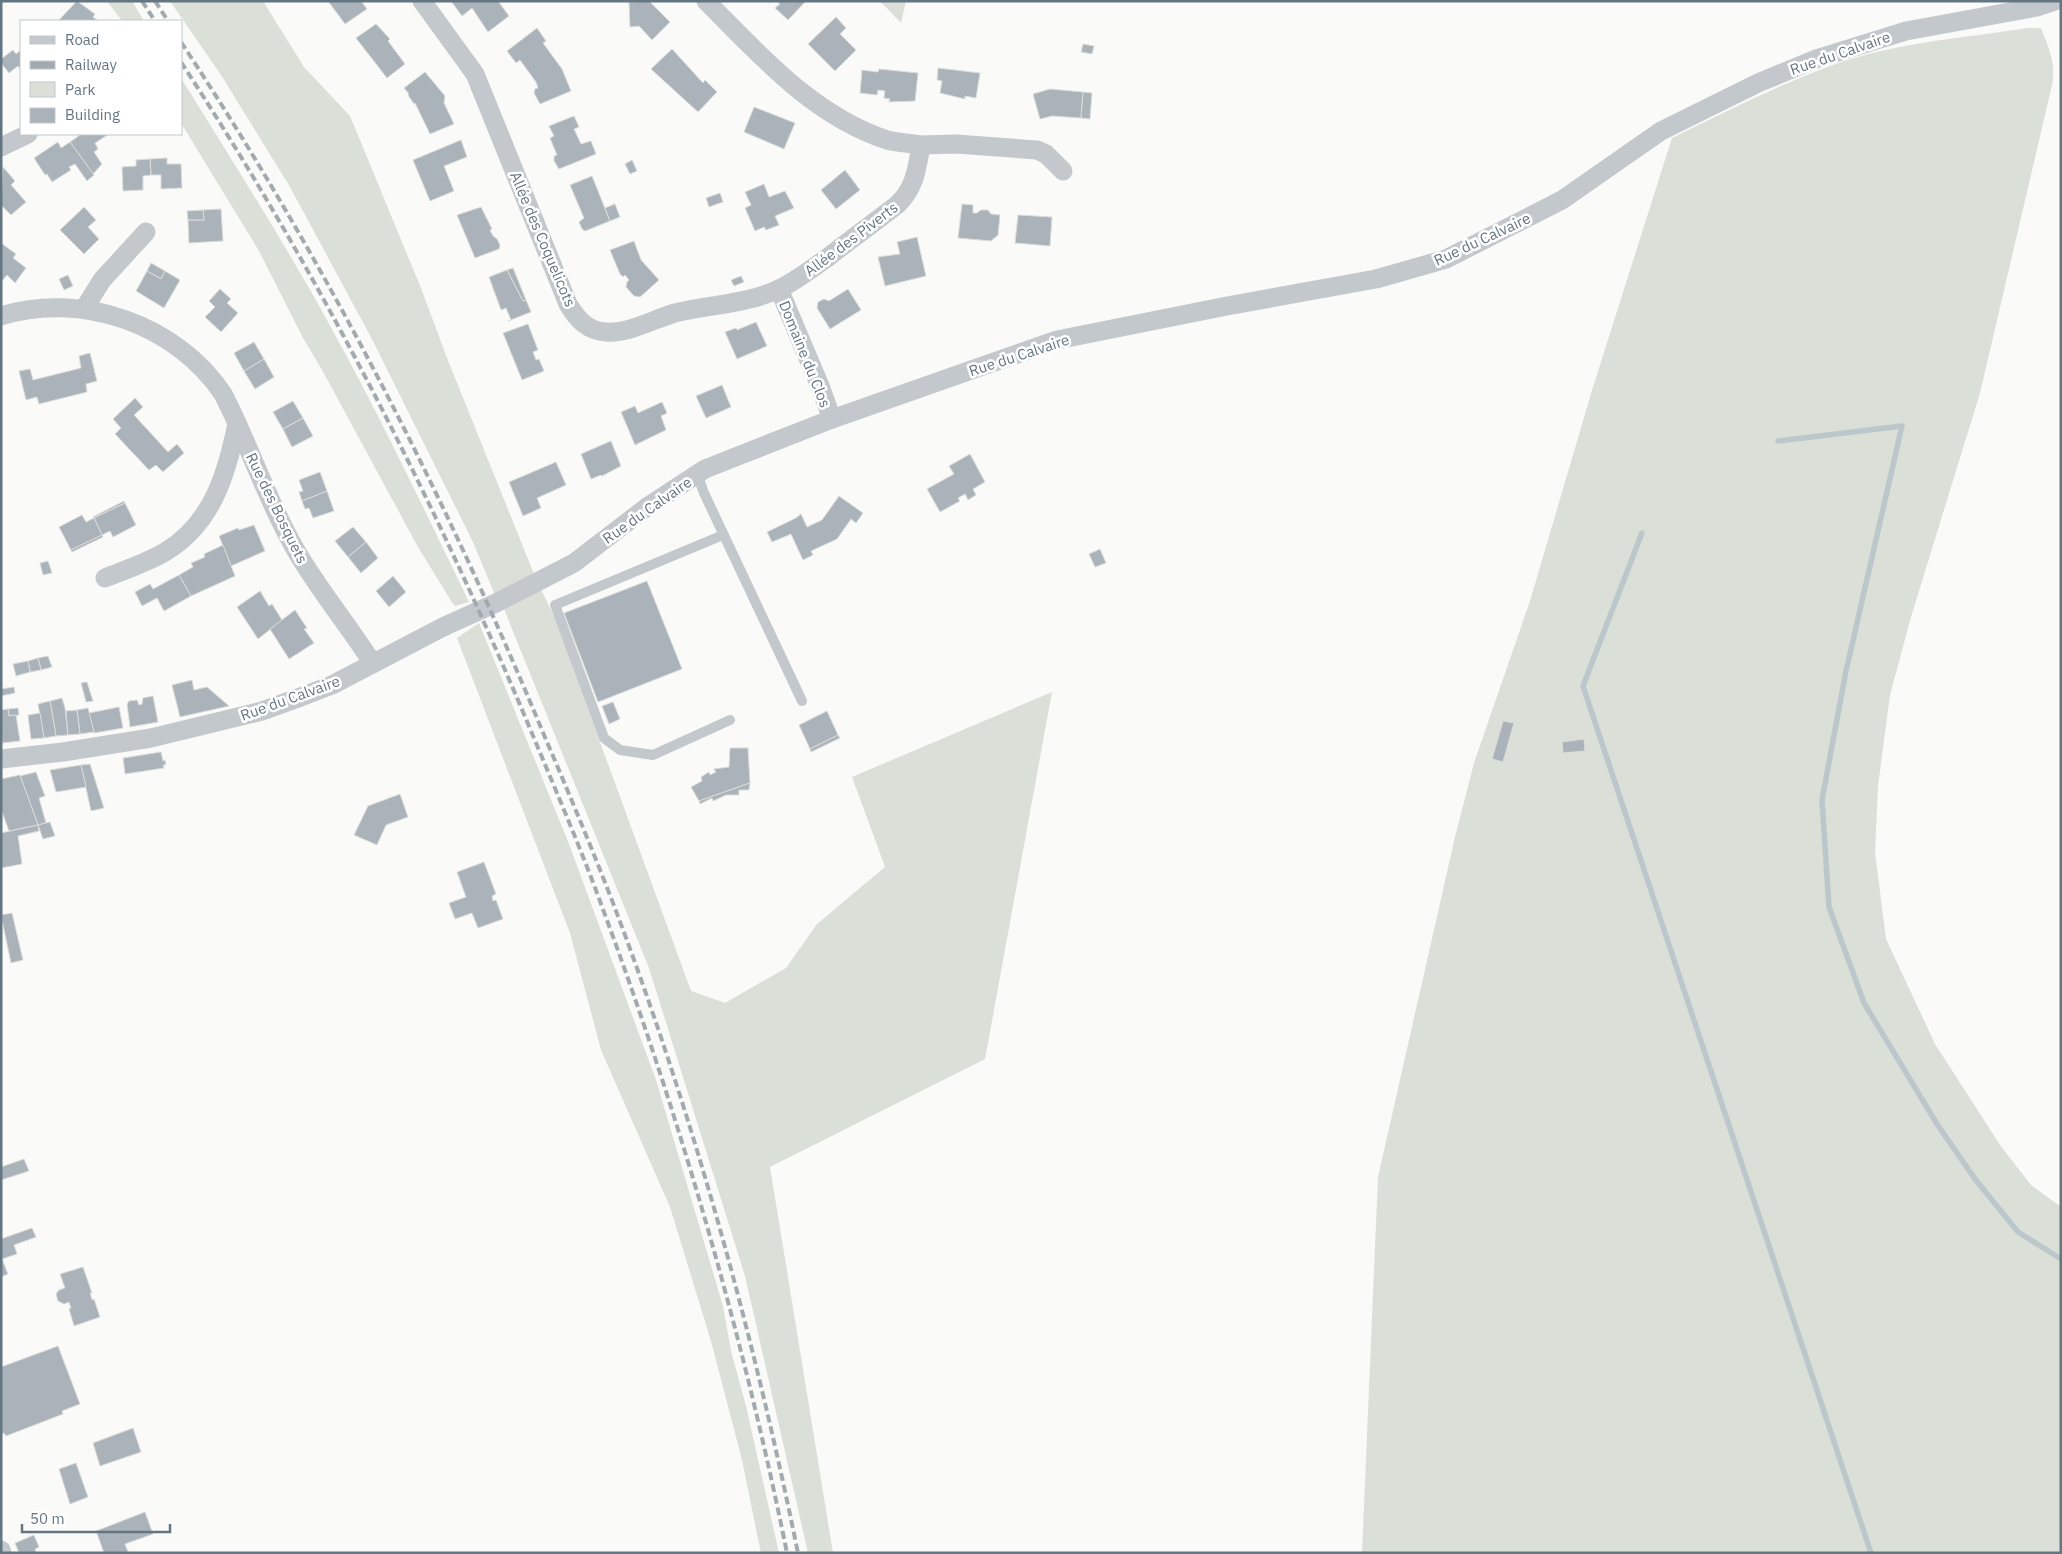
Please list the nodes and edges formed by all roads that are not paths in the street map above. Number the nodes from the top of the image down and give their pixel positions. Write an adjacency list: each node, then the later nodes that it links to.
1 (422, 1): 9 (street, Allée des Coquelicots)
2 (706, 1): 5 (street)
3 (2055, 1): 12 (street, Rue du Calvaire)
4 (26, 135): 6 (street)
5 (921, 145): 7 (street); 9 (street, Allée des Piverts)
6 (1, 147)
7 (1063, 172)
8 (146, 232): 10 (street)
9 (779, 289): 12 (street, Domaine du Clos)
10 (84, 309): 11 (street, Rue des Bosquets); 13 (street, Rue des Bosquets)
11 (2, 315)
12 (832, 419): 14 (street, Rue du Calvaire)
13 (237, 423): 16 (street, Rue des Bosquets); 17 (street, Rue des Bosquets)
14 (697, 474): 15 (lane); 17 (street, Rue du Calvaire)
15 (724, 535): 18 (lane); 19 (lane)
16 (105, 578)
17 (373, 664): 20 (street, Rue du Calvaire)
18 (802, 701)
19 (730, 720)
20 (1, 759)

